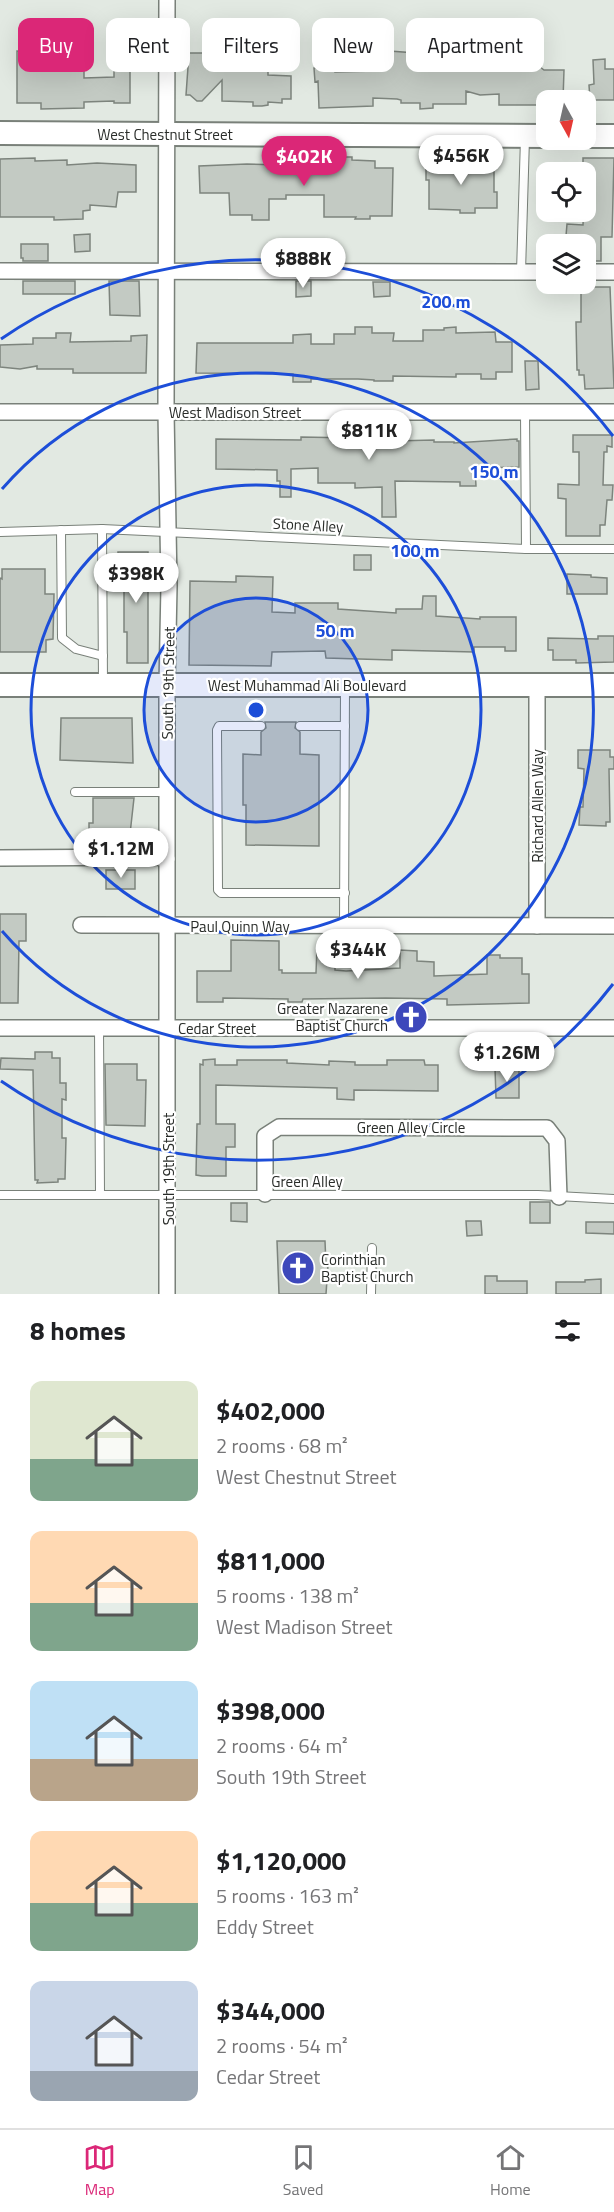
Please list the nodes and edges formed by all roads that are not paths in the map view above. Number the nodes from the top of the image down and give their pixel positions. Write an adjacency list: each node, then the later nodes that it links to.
1 (167, 0): 3 (street, South 19th Street)
2 (0, 133): 3 (main road, West Chestnut Street)
3 (167, 134): 4 (main road, West Chestnut Street); 8 (street, South 19th Street)
4 (536, 135): 9 (lane)
5 (596, 136): 6 (main road)
6 (614, 136)
7 (0, 271): 8 (street)
8 (167, 271): 9 (street); 14 (street, South 19th Street)
9 (521, 272): 10 (street)
10 (536, 272)
11 (596, 272): 12 (street)
12 (614, 272)
13 (0, 412): 14 (street, West Madison Street)
14 (166, 412): 15 (street, West Madison Street); 19 (street, South 19th Street)
15 (525, 412): 16 (street, West Madison Street); 21 (lane)
16 (614, 412)
17 (102, 529): 18 (lane, Stone Alley); 19 (lane, Stone Alley); 23 (lane)
18 (61, 530): 20 (lane, Stone Alley); 23 (lane)
19 (168, 531): 21 (lane, Stone Alley); 26 (street, South 19th Street)
20 (0, 532)
21 (526, 549): 22 (lane, Stone Alley)
22 (614, 549)
23 (102, 656): 25 (lane)
24 (0, 685): 25 (main road, West Muhammad Ali Boulevard)
25 (103, 685): 26 (main road, West Muhammad Ali Boulevard)
26 (167, 685): 27 (main road, West Muhammad Ali Boulevard); 34 (street, South 19th Street)
27 (345, 685): 28 (main road, West Muhammad Ali Boulevard); 32 (lane)
28 (537, 685): 29 (main road, West Muhammad Ali Boulevard); 41 (street, Richard Allen Way)
29 (614, 685)
30 (261, 726): 37 (lane)
31 (300, 726): 32 (lane)
32 (345, 726): 37 (lane)
33 (75, 792): 34 (lane)
34 (167, 792): 36 (street, South 19th Street)
35 (0, 858): 36 (street)
36 (167, 860): 39 (street, South 19th Street)
37 (345, 893): 40 (lane)
38 (81, 925): 39 (street, Paul Quinn Way)
39 (167, 926): 40 (street, Paul Quinn Way); 45 (street, South 19th Street)
40 (344, 926): 41 (street, Paul Quinn Way)
41 (537, 926): 42 (street, Paul Quinn Way)
42 (614, 926)
43 (0, 1028): 44 (street, Cedar Street)
44 (99, 1028): 45 (street, Cedar Street); 49 (lane)
45 (168, 1028): 46 (street, Cedar Street); 50 (street, South 19th Street)
46 (614, 1028)
47 (266, 1194): 50 (lane, Green Alley); 51 (lane, Green Alley); 51 (street, Green Alley Circle)
48 (0, 1195): 49 (lane, Green Alley)
49 (100, 1195): 50 (lane, Green Alley)
50 (168, 1195): 54 (street, South 19th Street)
51 (559, 1197): 52 (lane, Green Alley)
52 (614, 1199)
53 (372, 1248): 55 (lane)
54 (167, 1294)
55 (371, 1294)

